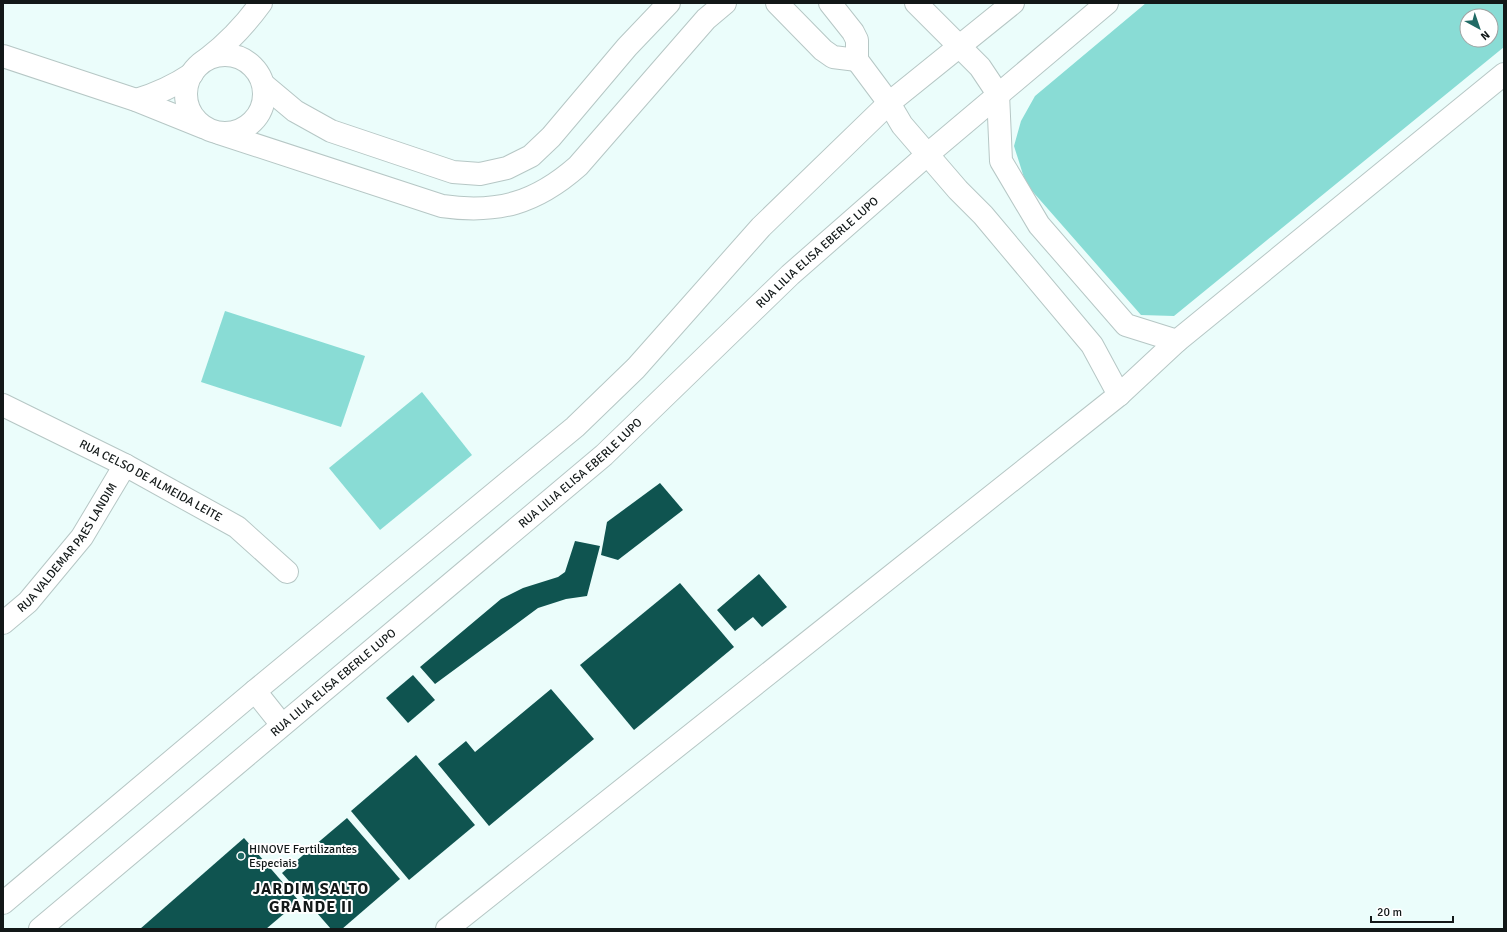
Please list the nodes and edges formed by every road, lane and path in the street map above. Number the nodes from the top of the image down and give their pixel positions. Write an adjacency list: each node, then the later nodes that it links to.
1 (669, 3): 14 (street)
2 (725, 3): 18 (street)
3 (777, 3): 11 (street)
4 (830, 3): 11 (street)
5 (916, 3): 9 (street)
6 (1013, 3): 9 (street)
7 (1107, 3): 15 (street, RUA LILIA ELISA EBERLE LUPO)
8 (259, 6): 12 (street); 14 (street)
9 (960, 46): 15 (street); 17 (street)
10 (3, 56): 16 (street)
11 (857, 60): 17 (street)
12 (197, 68): 14 (street); 16 (street); 18 (street)
13 (1504, 74): 20 (street)
14 (261, 78): 18 (street)
15 (998, 94): 19 (street, RUA LILIA ELISA EBERLE LUPO); 20 (street)
16 (136, 100): 18 (street)
17 (888, 103): 19 (street); 26 (street)
18 (212, 130)
19 (928, 154): 21 (street); 27 (street, RUA LILIA ELISA EBERLE LUPO)
20 (1177, 341): 21 (street)
21 (1119, 395): 30 (street)
22 (3, 405): 23 (street, RUA CELSO DE ALMEIDA LEITE)
23 (125, 465): 24 (street, RUA CELSO DE ALMEIDA LEITE); 25 (street, RUA VALDEMAR PAES LANDIM)
24 (287, 572)
25 (3, 623)
26 (255, 692): 27 (street); 28 (street)
27 (282, 726): 29 (street, RUA LILIA ELISA EBERLE LUPO)
28 (3, 903)
29 (40, 929)
30 (447, 929)

